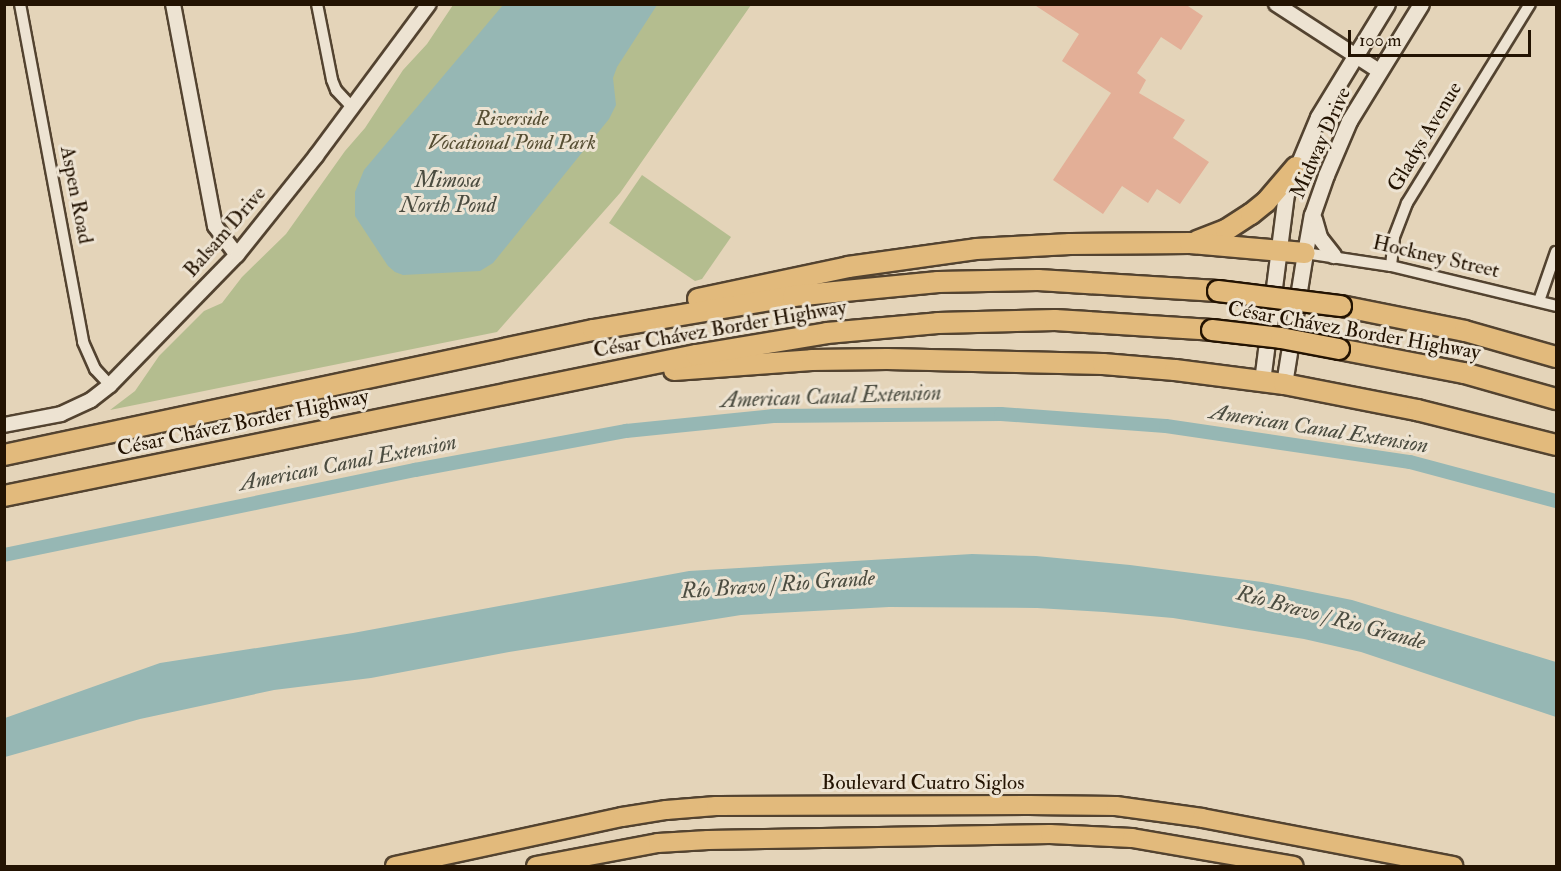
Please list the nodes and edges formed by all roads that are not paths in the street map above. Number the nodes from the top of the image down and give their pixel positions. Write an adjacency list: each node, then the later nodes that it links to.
1 (20, 4): 28 (street, Aspen Road)
2 (173, 4): 18 (street)
3 (317, 4): 11 (street)
4 (429, 4): 11 (street, Balsam Drive)
5 (1276, 4): 9 (street)
6 (1387, 4): 9 (main road, Midway Drive)
7 (1421, 4): 10 (main road, Midway Drive)
8 (1530, 4): 20 (street, Gladys Avenue)
9 (1355, 55): 10 (street); 12 (main road, Midway Drive)
10 (1378, 71): 13 (main road, Midway Drive)
11 (352, 107): 18 (street, Balsam Drive)
12 (1296, 167): 14 (highway); 15 (main road, Midway Drive)
13 (1312, 215): 17 (main road, Midway Drive); 19 (main road)
14 (1190, 243): 15 (highway); 23 (highway)
15 (1278, 250): 17 (highway); 26 (main road, Midway Drive)
16 (1557, 252): 21 (street)
17 (1305, 253): 19 (street, Hockney Street); 27 (main road, Midway Drive)
18 (237, 255): 28 (street, Balsam Drive)
19 (1333, 255): 20 (street, Hockney Street)
20 (1391, 266): 21 (street, Hockney Street)
21 (1539, 301): 22 (street, Hockney Street)
22 (1557, 306)
23 (592, 330): 24 (highway, César Chávez Border Highway, bridge); 32 (highway, César Chávez Border Highway)
24 (1557, 357)
25 (579, 378): 26 (highway); 29 (highway, César Chávez Border Highway, bridge); 33 (highway, César Chávez Border Highway)
26 (1262, 381): 27 (highway)
27 (1284, 384): 31 (highway)
28 (110, 385): 30 (street, Balsam Drive)
29 (1557, 399)
30 (4, 425)
31 (1557, 445)
32 (4, 456)
33 (4, 496)
34 (394, 867): 37 (highway, Boulevard Cuatro Siglos)
35 (536, 867): 36 (highway)
36 (1294, 867)
37 (1453, 867)

